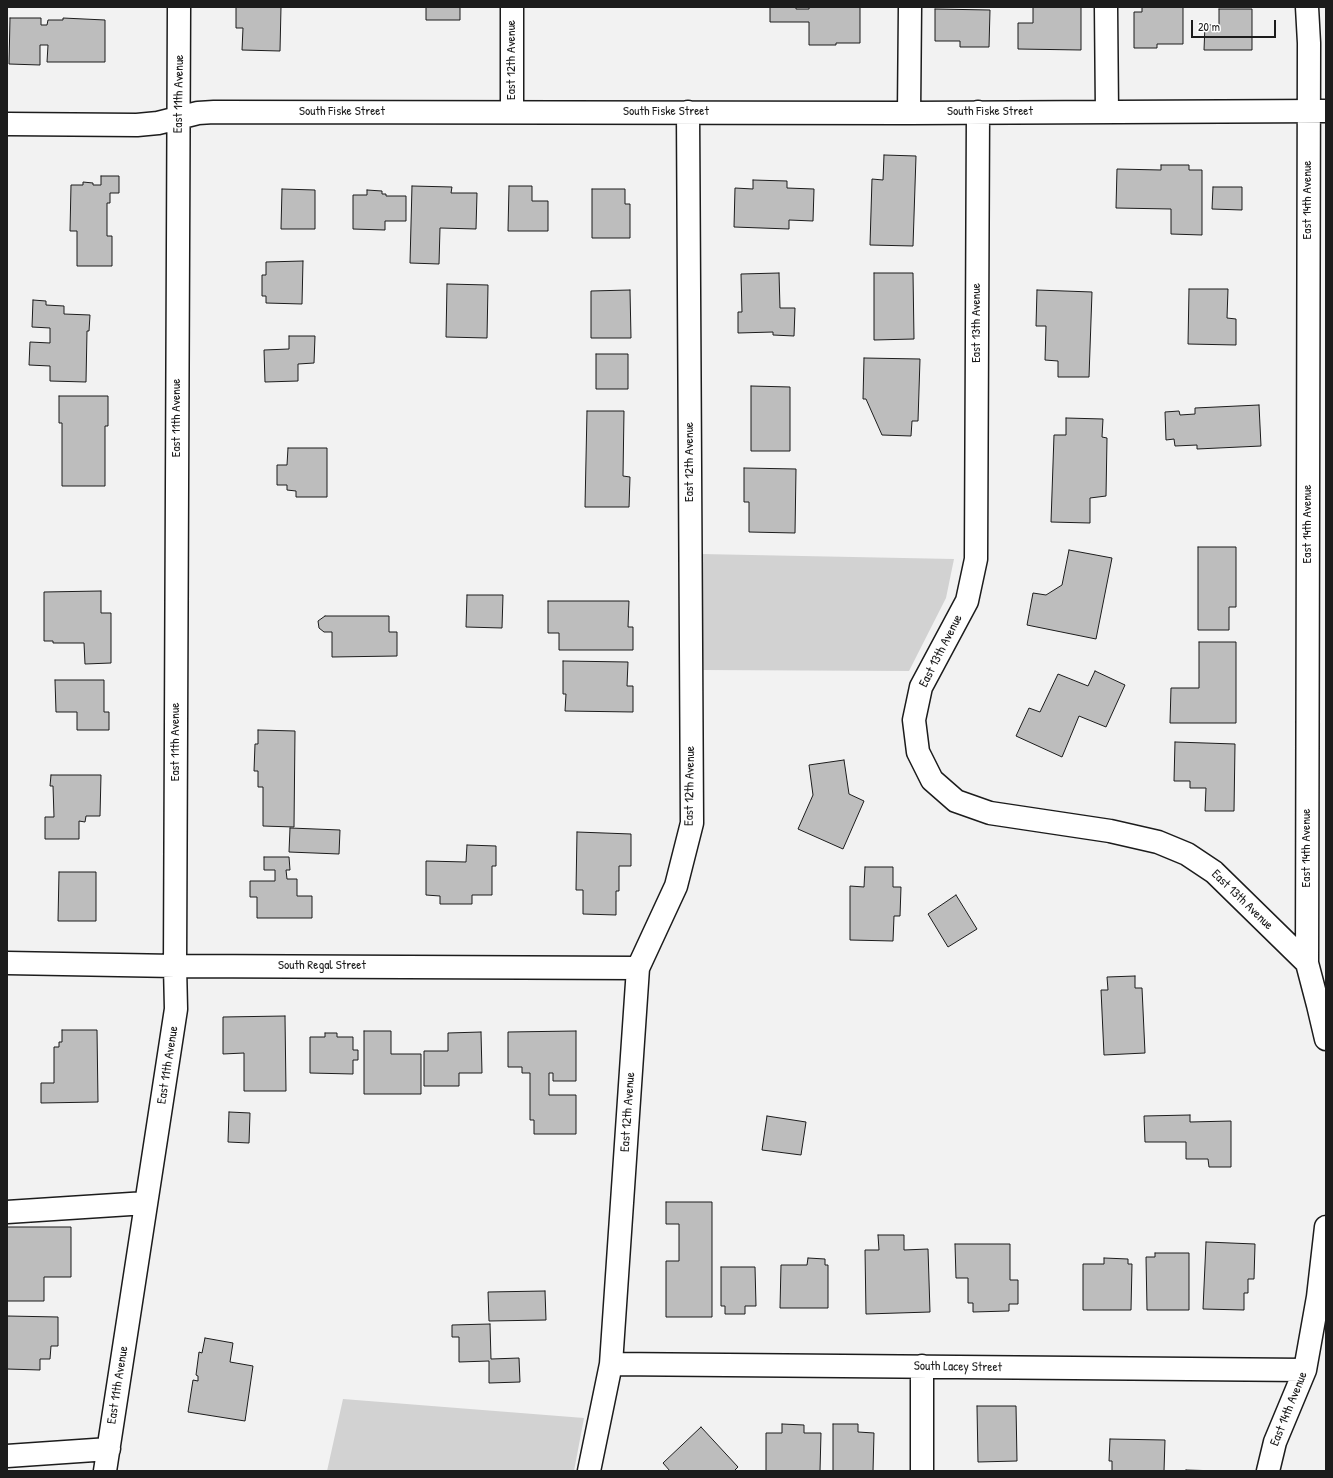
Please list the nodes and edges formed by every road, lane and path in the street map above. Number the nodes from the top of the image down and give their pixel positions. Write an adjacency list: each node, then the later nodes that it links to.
1 (179, 7): 12 (street, East 11th Avenue)
2 (512, 7): 7 (street, East 12th Avenue)
3 (910, 7): 9 (street)
4 (1106, 7): 11 (street)
5 (1307, 7): 6 (street, East 14th Avenue)
6 (1317, 111): 11 (street, South Fiske Street); 15 (street, East 14th Avenue)
7 (512, 112): 8 (street, South Fiske Street); 12 (street, South Fiske Street)
8 (688, 112): 9 (street, South Fiske Street); 17 (street, East 12th Avenue)
9 (909, 112): 10 (street, South Fiske Street)
10 (978, 112): 11 (street, South Fiske Street); 15 (street, East 13th Avenue)
11 (1107, 112)
12 (178, 118): 13 (street, South Fiske Street); 16 (street, East 11th Avenue)
13 (7, 124)
14 (7, 962): 16 (street, South Regal Street)
15 (1316, 964): 18 (street, East 14th Avenue)
16 (175, 966): 17 (street, South Regal Street); 19 (street, East 11th Avenue)
17 (638, 968): 22 (street, East 12th Avenue)
18 (1326, 1039)
19 (146, 1203): 20 (street); 25 (street, East 11th Avenue)
20 (7, 1212)
21 (1326, 1227): 24 (street, East 14th Avenue)
22 (611, 1364): 23 (street, South Lacey Street); 28 (street, East 12th Avenue)
23 (922, 1366): 24 (street, South Lacey Street); 29 (street)
24 (1305, 1370): 30 (street, East 14th Avenue)
25 (109, 1449): 26 (street); 27 (street, East 11th Avenue)
26 (7, 1456)
27 (105, 1471)
28 (589, 1471)
29 (922, 1471)
30 (1268, 1471)

